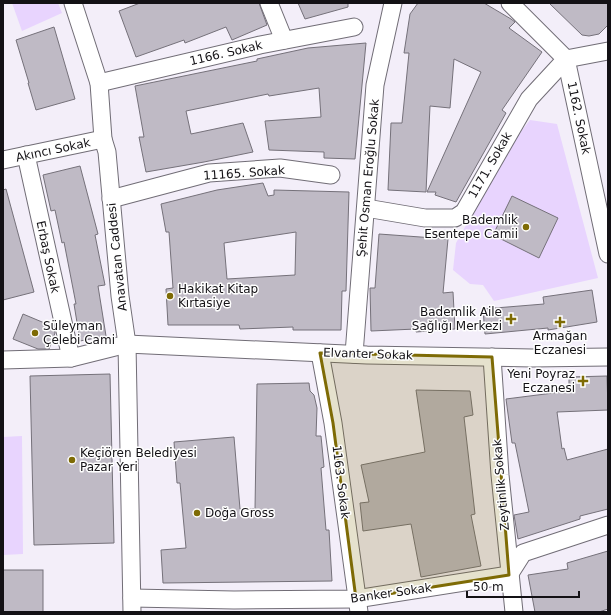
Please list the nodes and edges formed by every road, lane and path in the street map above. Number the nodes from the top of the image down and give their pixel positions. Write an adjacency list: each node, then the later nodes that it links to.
1 (73, 3): 9 (street, Anavatan Caddesi)
2 (269, 3): 6 (street)
3 (393, 3): 15 (street, Şehit Osman Eroğlu Sokak)
4 (510, 3): 8 (street)
5 (354, 27): 6 (street, 1166. Sokak)
6 (284, 40): 9 (street, 1166. Sokak)
7 (608, 51): 8 (street)
8 (566, 60): 15 (street, 1171. Sokak); 16 (street, 1162. Sokak)
9 (98, 83): 10 (street, Anavatan Caddesi)
10 (103, 139): 11 (street, Akıncı Sokak); 14 (street, Anavatan Caddesi)
11 (26, 155): 12 (street, Akıncı Sokak); 23 (street, Erbaş Sokak)
12 (3, 160)
13 (330, 175): 14 (street, 11165. Sokak)
14 (111, 199): 18 (street, Anavatan Caddesi)
15 (366, 208): 20 (street, Şehit Osman Eroğlu Sokak)
16 (603, 209): 17 (street, 1162. Sokak)
17 (608, 254)
18 (127, 344): 19 (street, Elvanter Sokak); 23 (street, Elvanter Sokak); 27 (street, Anavatan Caddesi)
19 (320, 353): 20 (street, Elvanter Sokak); 29 (street, 1163. Sokak)
20 (354, 354): 21 (street, Elvanter Sokak)
21 (492, 357): 22 (street, Elvanter Sokak); 26 (street, Zeytinlik Sokak)
22 (608, 357)
23 (71, 358): 24 (street, Elvanter Sokak)
24 (3, 360)
25 (608, 525): 26 (street)
26 (509, 575): 29 (street, Banker Sokak); 30 (street, Zeytinlik Sokak)
27 (132, 605): 28 (street, Banker Sokak)
28 (236, 606): 29 (street, Banker Sokak)
29 (358, 606)
30 (514, 612)

